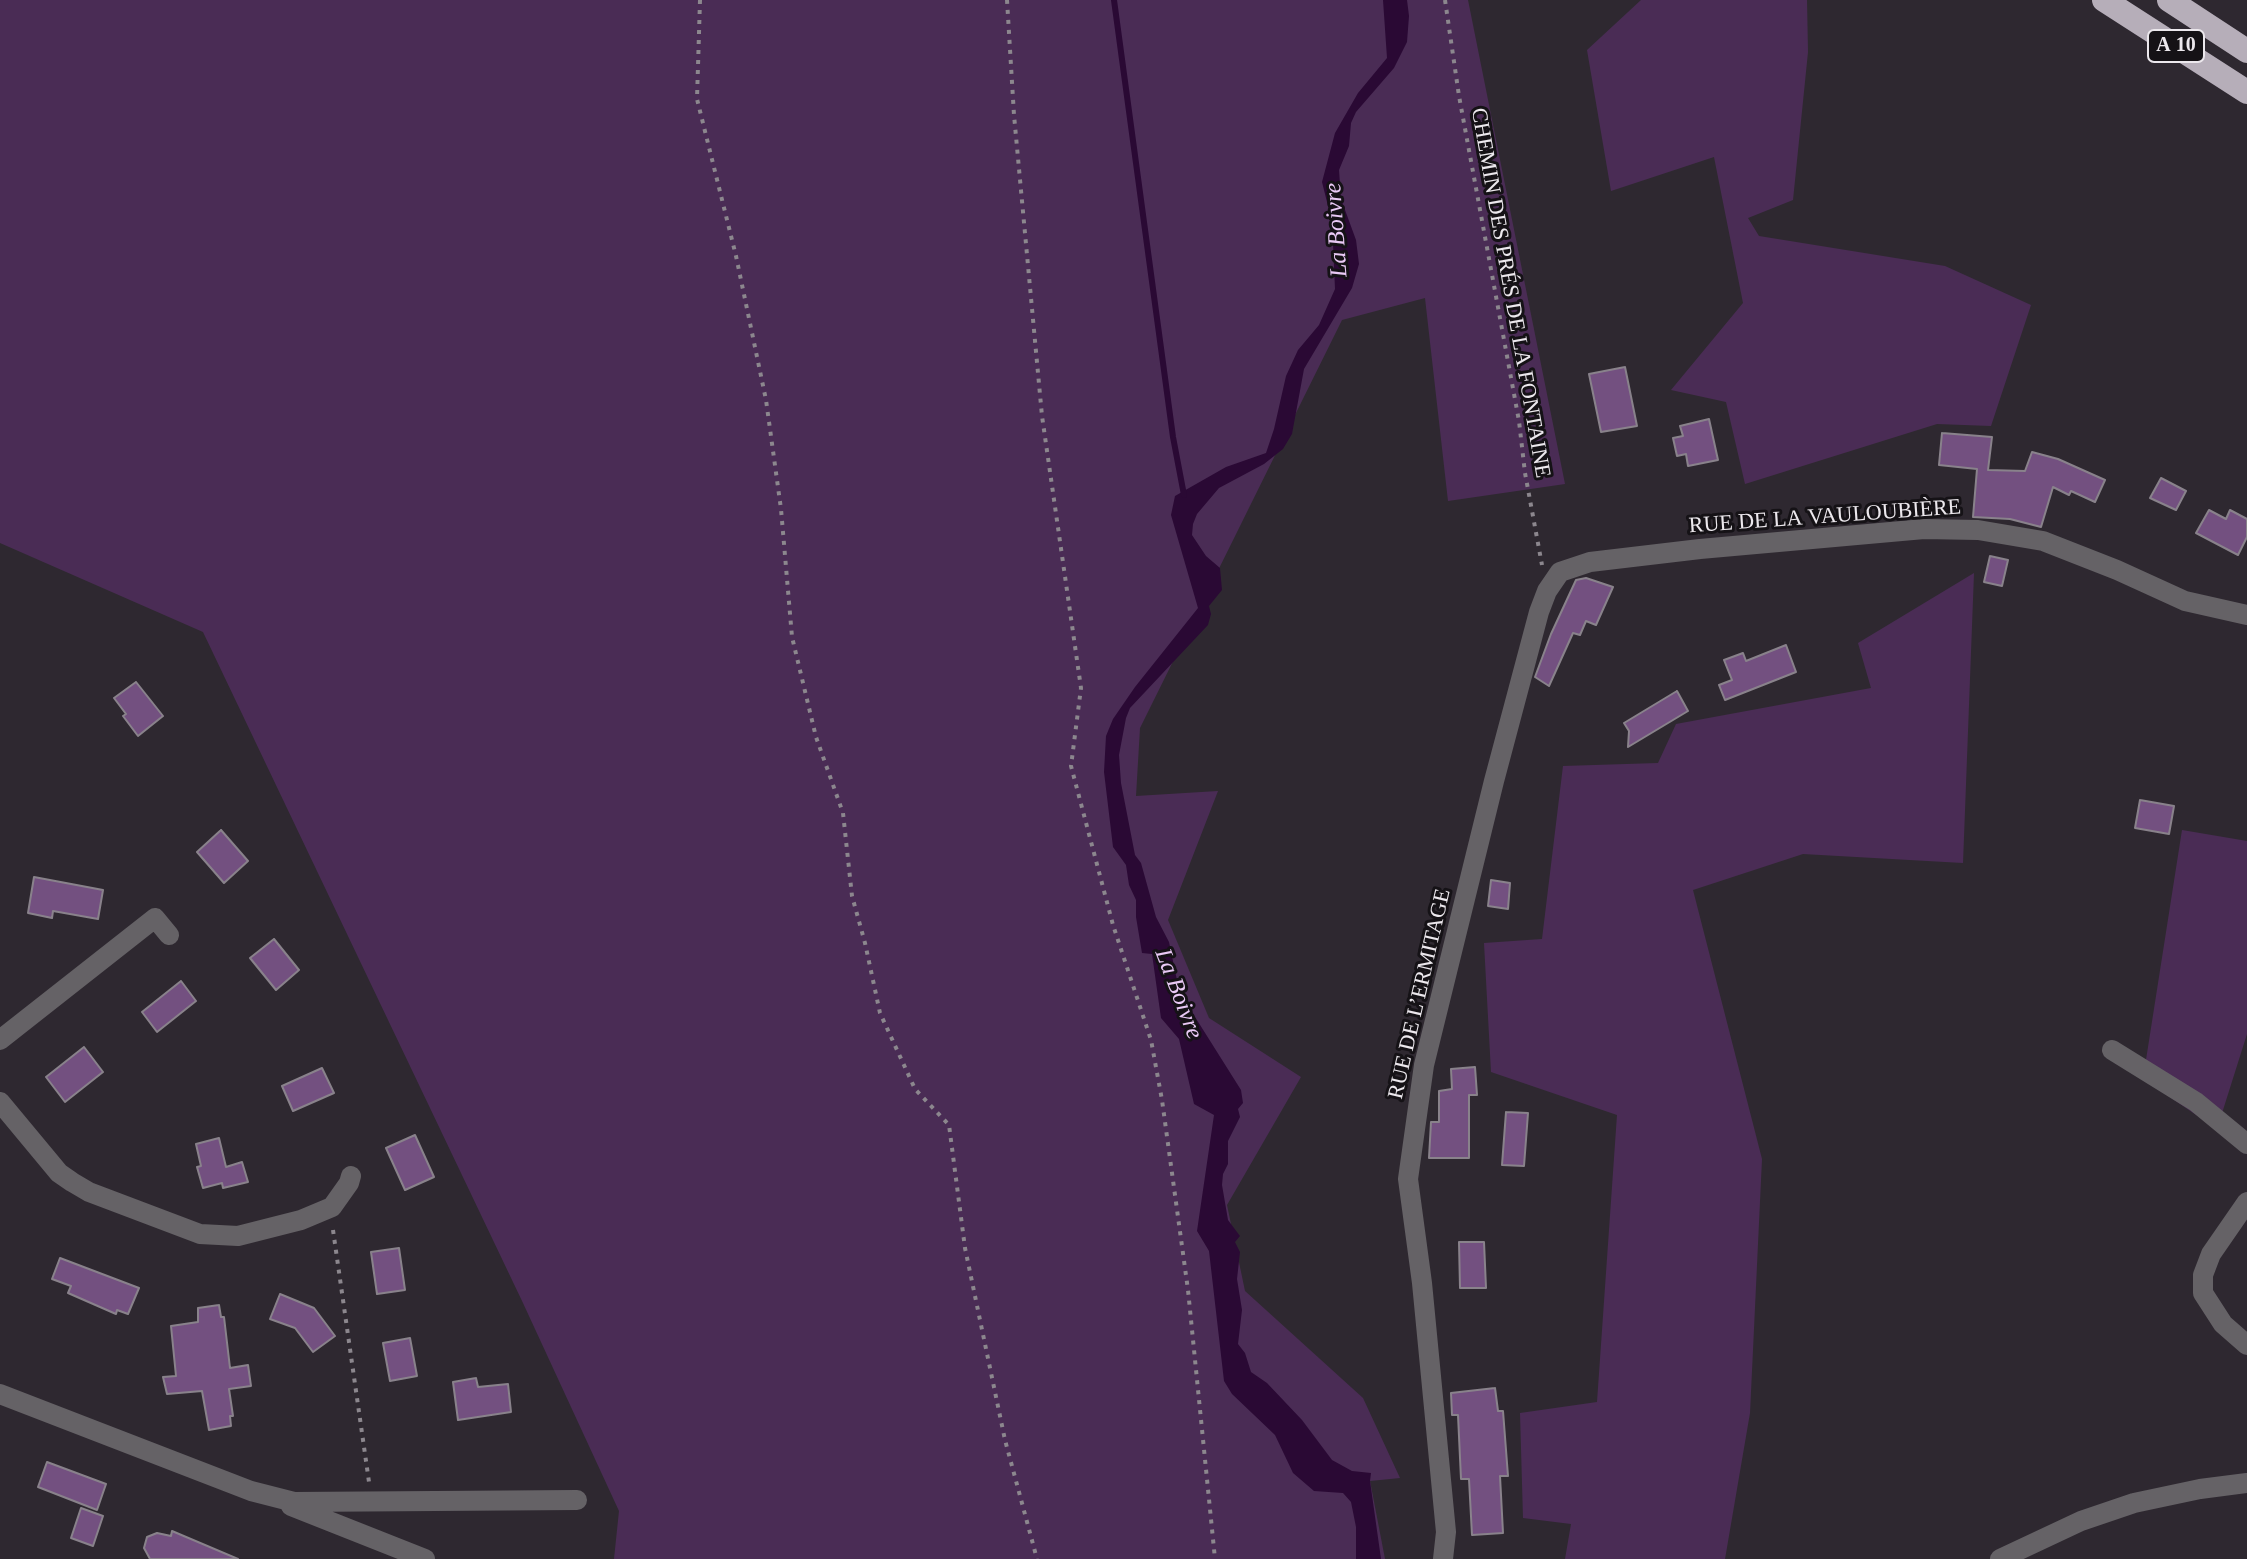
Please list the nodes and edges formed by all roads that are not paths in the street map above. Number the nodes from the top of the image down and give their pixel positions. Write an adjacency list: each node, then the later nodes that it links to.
1 (2104, 0): 4 (highway, A 10)
2 (2169, 0): 3 (highway, A 10)
3 (2247, 51)
4 (2247, 92)
5 (1547, 591): 6 (street, RUE DE LA VAULOUBIÈRE); 20 (street, RUE DE L’ERMITAGE)
6 (2247, 615)
7 (169, 935): 8 (street)
8 (0, 1040)
9 (2112, 1050): 11 (street)
10 (0, 1102): 12 (street)
11 (2247, 1144)
12 (351, 1176)
13 (2247, 1202): 14 (street)
14 (2247, 1345)
15 (0, 1394): 17 (street)
16 (2247, 1483): 21 (street)
17 (251, 1491): 18 (street); 19 (street)
18 (577, 1500)
19 (425, 1559)
20 (1443, 1559)
21 (2000, 1559)

